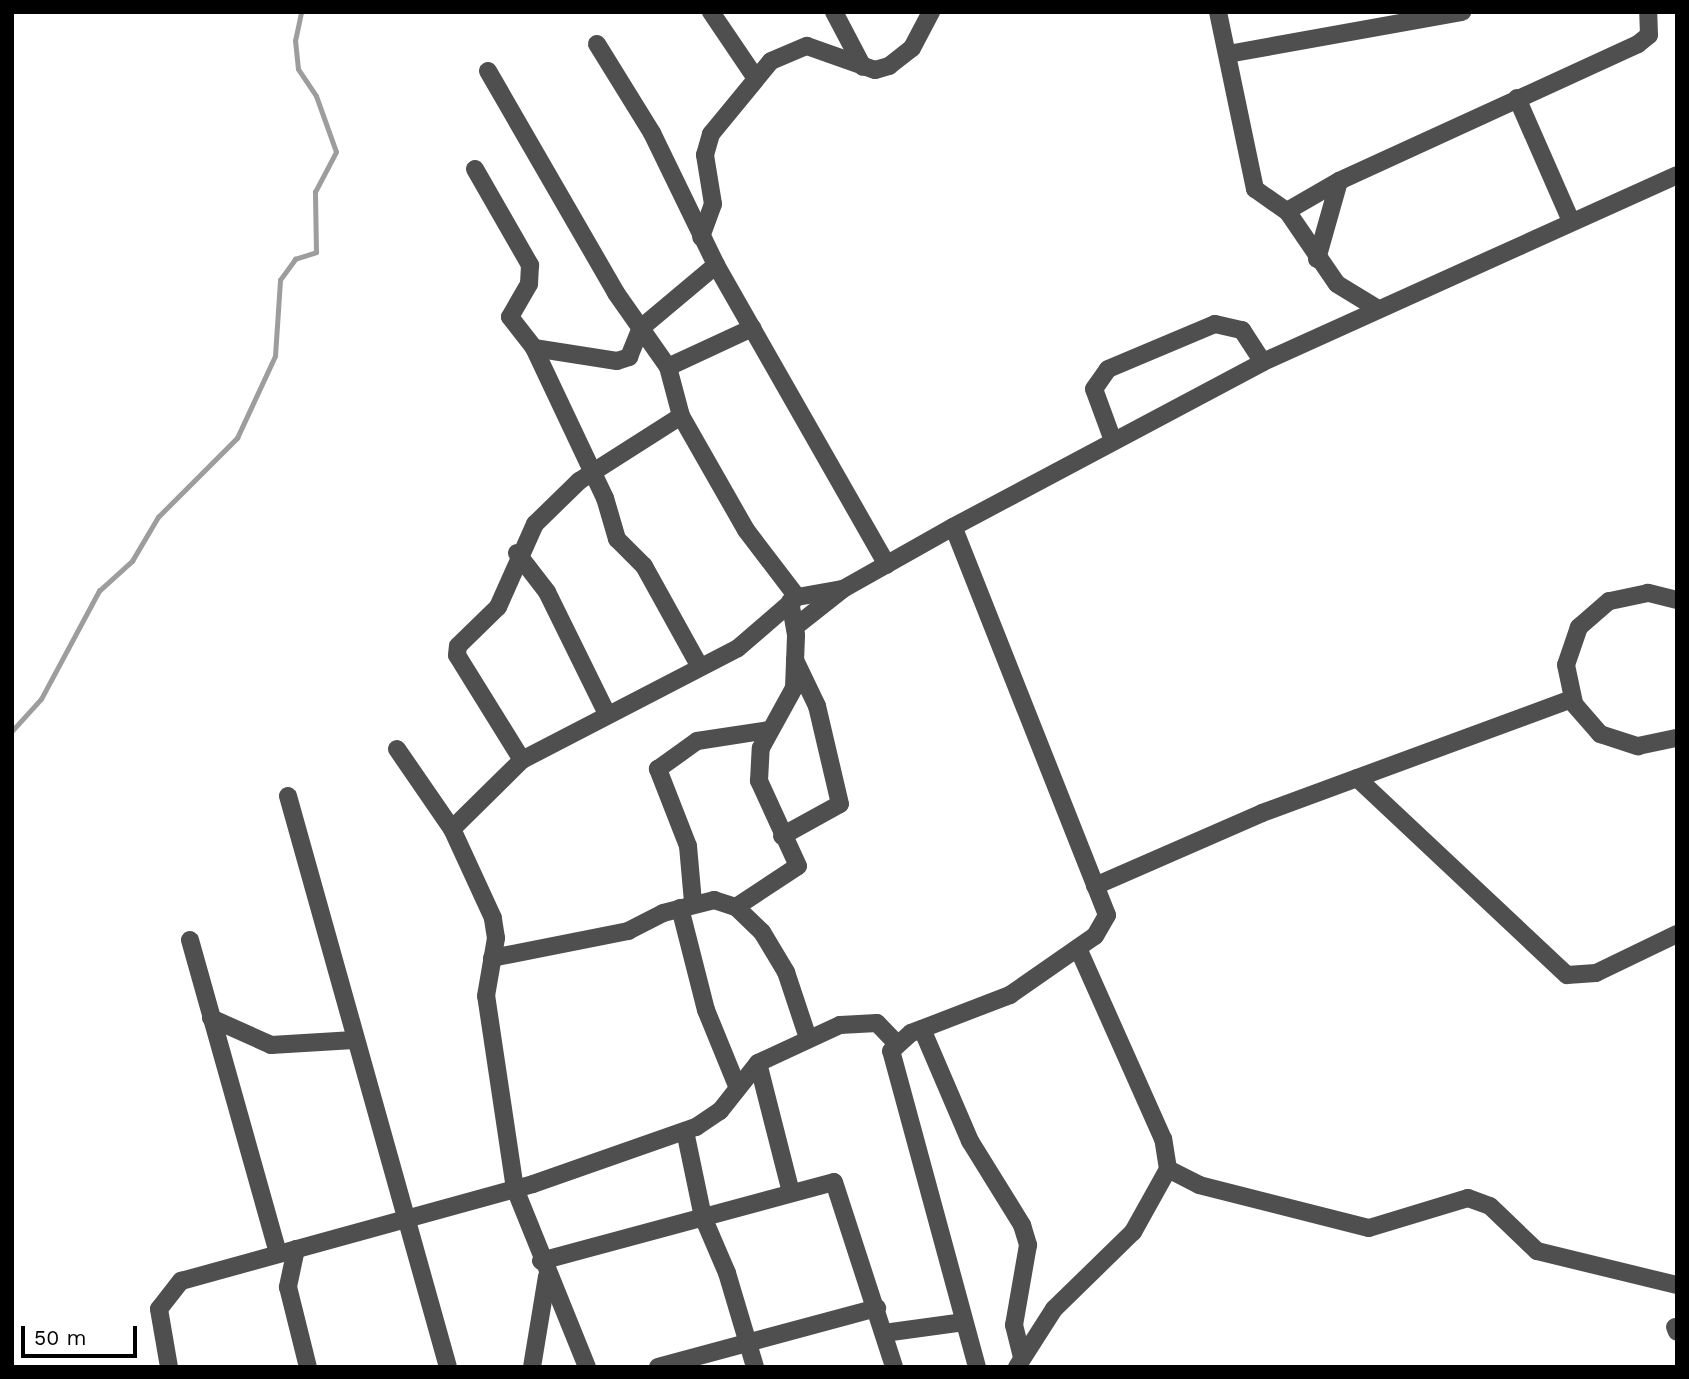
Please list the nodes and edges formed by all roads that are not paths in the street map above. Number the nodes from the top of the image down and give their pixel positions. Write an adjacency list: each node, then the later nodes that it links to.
1 (711, 12): 11 (street)
2 (834, 12): 9 (street)
3 (931, 12): 9 (street)
4 (1218, 12): 8 (street)
5 (1462, 12): 8 (street)
6 (1648, 12): 12 (street)
7 (597, 44): 18 (street)
8 (1228, 54): 16 (street)
9 (863, 67): 11 (street)
10 (488, 71): 22 (street)
11 (755, 77): 18 (street)
12 (1517, 98): 15 (street); 17 (street)
13 (475, 169): 24 (street)
14 (1677, 174): 17 (street)
15 (1339, 181): 16 (street); 19 (street)
16 (1287, 211): 19 (street)
17 (1570, 219): 21 (street)
18 (701, 237): 20 (street)
19 (1317, 259): 21 (street)
20 (716, 265): 22 (street); 23 (street)
21 (1378, 309): 25 (street)
22 (640, 327): 24 (street); 26 (street)
23 (752, 328): 26 (street); 32 (street)
24 (534, 348): 29 (street)
25 (1263, 362): 28 (street); 28 (street)
26 (668, 367): 27 (street)
27 (681, 416): 29 (street); 34 (street)
28 (1112, 438): 30 (street)
29 (593, 472): 31 (street); 38 (street)
30 (953, 527): 32 (street); 51 (street)
31 (517, 553): 42 (street); 46 (street)
32 (887, 565): 33 (street)
33 (843, 589): 34 (street); 36 (street)
34 (793, 599): 36 (street); 38 (street)
35 (1677, 600): 39 (street)
36 (794, 627): 37 (street)
37 (795, 660): 40 (street); 41 (street)
38 (700, 667): 42 (street)
39 (1572, 699): 44 (street); 47 (street)
40 (790, 702): 41 (street); 43 (street)
41 (817, 706): 50 (street)
42 (607, 714): 46 (street)
43 (769, 730): 50 (street); 52 (street)
44 (1677, 738)
45 (397, 749): 49 (street)
46 (522, 760): 49 (street)
47 (1357, 778): 51 (street); 54 (street)
48 (288, 796): 61 (street)
49 (452, 829): 57 (street)
50 (782, 836): 53 (street)
51 (1096, 886): 56 (street)
52 (687, 905): 53 (street); 57 (street); 64 (street)
53 (736, 907): 60 (street)
54 (1677, 934)
55 (190, 940): 58 (street)
56 (1078, 948): 59 (street); 66 (street)
57 (492, 958): 67 (street)
58 (211, 1018): 61 (street); 72 (street)
59 (922, 1029): 62 (street); 79 (street)
60 (807, 1038): 62 (street); 63 (street)
61 (354, 1040): 70 (street)
62 (896, 1043): 76 (street)
63 (758, 1063): 64 (street); 68 (street)
64 (737, 1086): 65 (street)
65 (685, 1131): 67 (street); 69 (street)
66 (1168, 1169): 74 (street); 79 (street)
67 (515, 1189): 70 (street); 73 (street)
68 (791, 1192): 69 (street); 75 (street)
69 (703, 1217): 73 (street); 78 (street)
70 (408, 1219): 71 (street); 82 (street)
71 (296, 1249): 72 (street); 81 (street)
72 (278, 1254): 80 (street)
73 (544, 1268): 83 (street); 84 (street)
74 (1677, 1285)
75 (877, 1308): 77 (street); 78 (street)
76 (964, 1322): 77 (street); 88 (street)
77 (884, 1333): 87 (street)
78 (744, 1341): 85 (street); 86 (street)
79 (1020, 1362)
80 (169, 1367)
81 (308, 1367)
82 (448, 1367)
83 (532, 1367)
84 (586, 1367)
85 (658, 1367)
86 (755, 1367)
87 (894, 1367)
88 (977, 1367)

